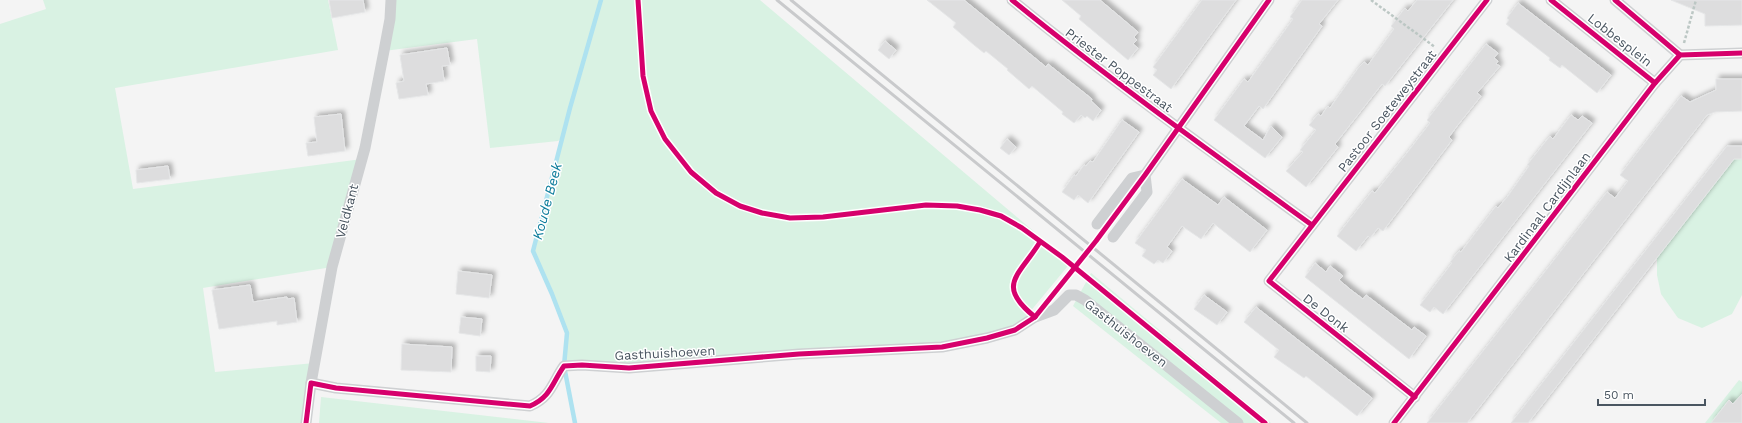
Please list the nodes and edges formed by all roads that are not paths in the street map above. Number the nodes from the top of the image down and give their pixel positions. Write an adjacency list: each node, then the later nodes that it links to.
1 (390, 0): 16 (street, Veldkant)
2 (1012, 0): 10 (street, Priester Poppestraat)
3 (1269, 0): 10 (street)
4 (1488, 0): 13 (street, Pastoor Soeteweystraat)
5 (1551, 0): 9 (street, Lobbesplein)
6 (1615, 0): 8 (street, Lobbesplein)
7 (1742, 53): 8 (street)
8 (1680, 55): 9 (street, Kardinaal Cardijnlaan)
9 (1656, 83): 17 (street, Kardinaal Cardijnlaan)
10 (1177, 128): 11 (street); 13 (street, Priester Poppestraat)
11 (1145, 175): 12 (street); 15 (street)
12 (1098, 224)
13 (1312, 225): 14 (street, Pastoor Soeteweystraat)
14 (1304, 236): 17 (street, De Donk)
15 (1113, 237)
16 (311, 383): 18 (street, Veldkant); 19 (street, Gasthuishoeven)
17 (1415, 397): 20 (street, Kardinaal Cardijnlaan)
18 (306, 423)
19 (1238, 423)
20 (1394, 423)

